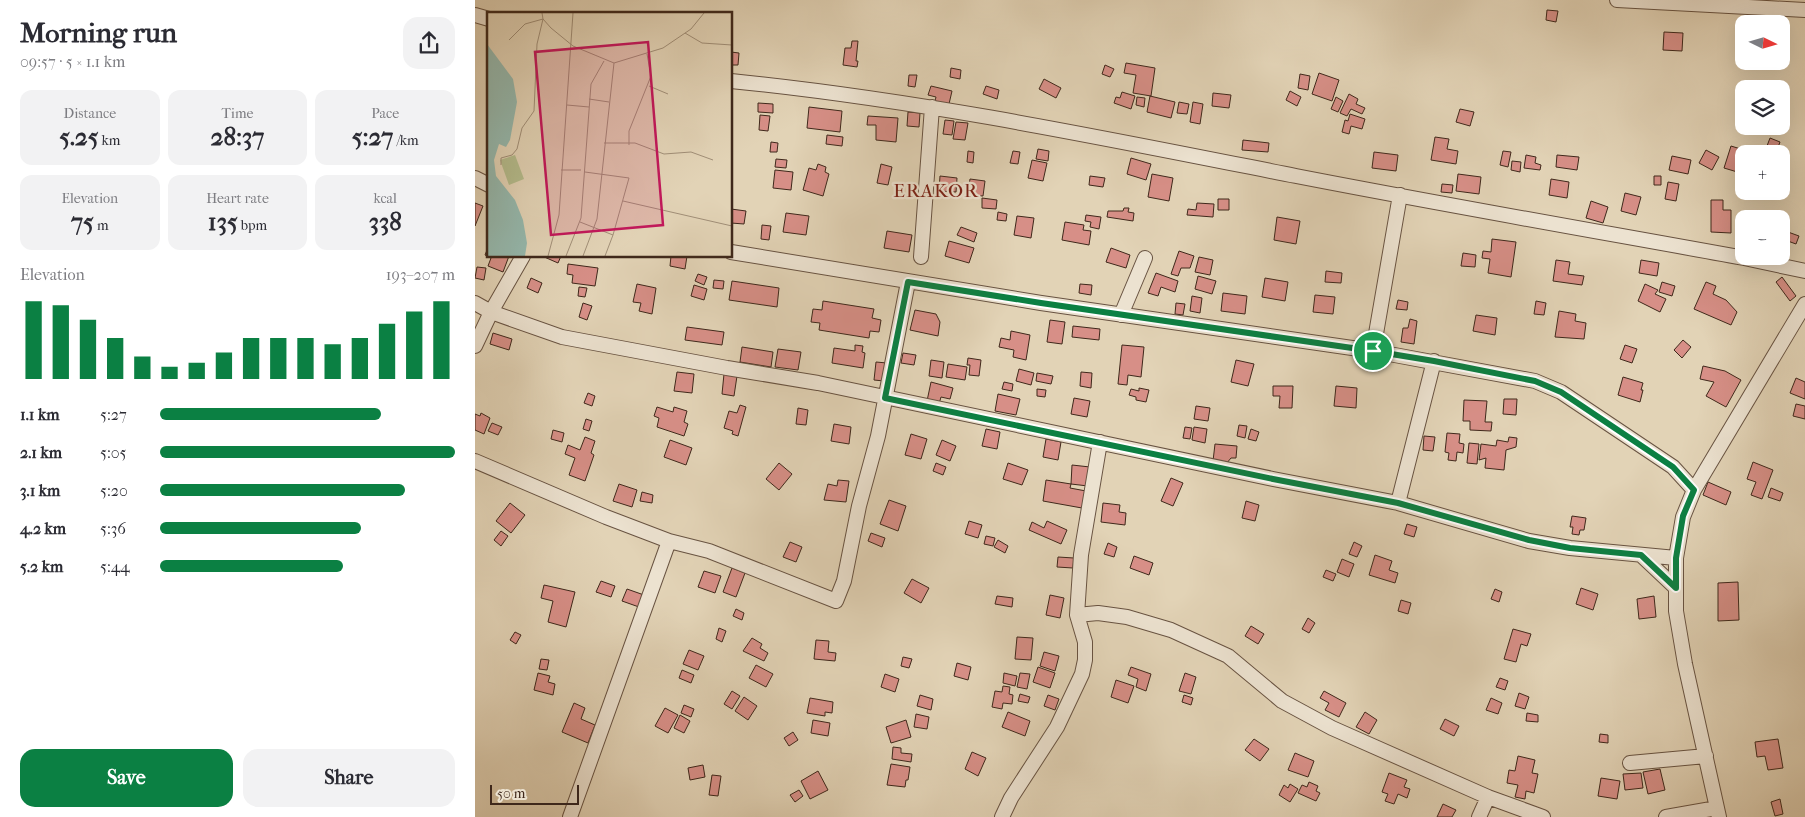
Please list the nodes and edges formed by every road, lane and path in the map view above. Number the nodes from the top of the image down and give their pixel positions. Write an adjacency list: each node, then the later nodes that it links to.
1 (1617, 0): 2 (street)
2 (1805, 10)
3 (733, 81): 4 (street)
4 (933, 108): 7 (street); 9 (street)
5 (475, 178): 6 (street)
6 (487, 184)
7 (1401, 195): 12 (street); 19 (street)
8 (733, 252): 13 (street)
9 (921, 257)
10 (522, 258): 16 (street)
11 (1145, 258): 17 (street)
12 (1805, 271)
13 (908, 282): 17 (street); 21 (street)
14 (475, 303): 16 (street)
15 (1805, 304): 24 (street)
16 (491, 312): 18 (street); 21 (street)
17 (1121, 315): 19 (street)
18 (475, 346)
19 (1373, 351): 20 (street)
20 (1434, 361): 24 (street); 25 (street)
21 (885, 398): 22 (street); 26 (street)
22 (1100, 442): 25 (street); 30 (street)
23 (475, 461): 26 (street)
24 (1694, 490): 28 (street)
25 (1398, 503): 27 (street)
26 (669, 541): 35 (street)
27 (1641, 555): 28 (street); 29 (street)
28 (1676, 558): 29 (street)
29 (1676, 588): 31 (street)
30 (1077, 615): 33 (street); 36 (street)
31 (1706, 756): 32 (street); 34 (street)
32 (1630, 763)
33 (1488, 797): 37 (street); 38 (street)
34 (1718, 812): 39 (street)
35 (570, 817)
36 (1002, 817)
37 (1479, 817)
38 (1543, 817)
39 (1666, 817)

